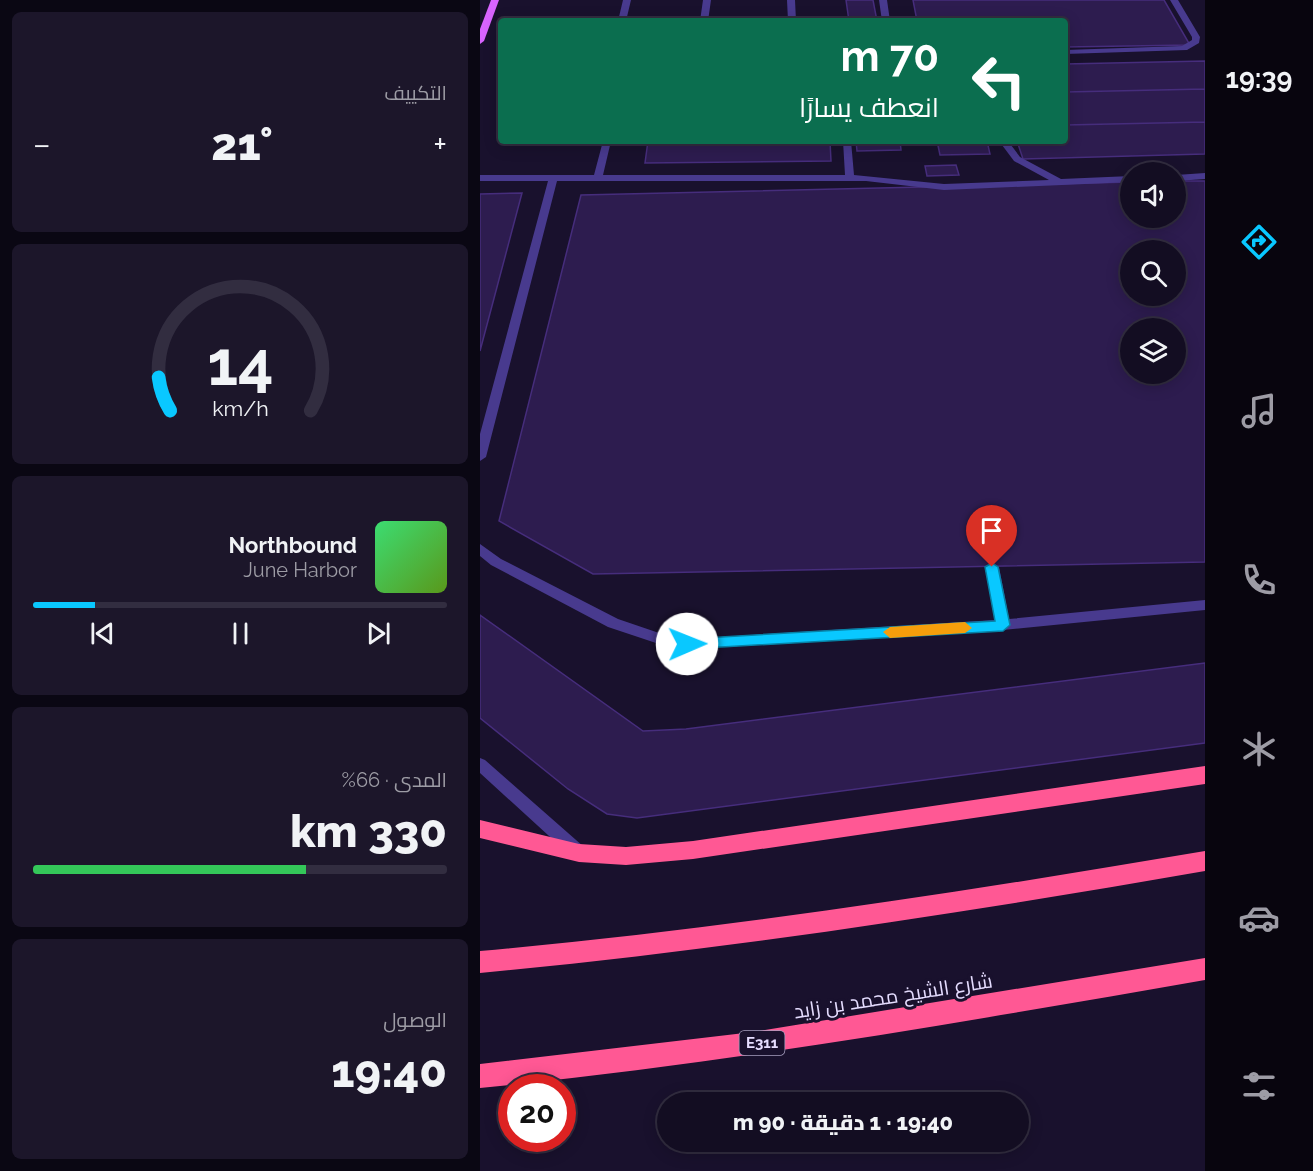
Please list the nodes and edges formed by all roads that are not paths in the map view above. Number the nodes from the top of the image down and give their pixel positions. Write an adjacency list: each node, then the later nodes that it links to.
1 (495, 0): 11 (main road)
2 (627, 0): 7 (lane)
3 (707, 0): 8 (lane)
4 (791, 0): 9 (lane)
5 (883, 0): 10 (lane)
6 (1174, 0): 12 (lane)
7 (623, 18)
8 (704, 18)
9 (792, 18)
10 (886, 18)
11 (480, 41)
12 (1068, 52)
13 (606, 144): 19 (lane)
14 (847, 144): 20 (lane)
15 (1005, 144): 23 (lane)
16 (1205, 177): 21 (lane)
17 (480, 178): 18 (lane)
18 (553, 178): 19 (lane); 24 (lane)
19 (598, 178): 20 (lane)
20 (850, 178): 23 (lane)
21 (1186, 178)
22 (1120, 179): 23 (lane)
23 (1060, 182)
24 (480, 458)
25 (480, 549): 28 (lane)
26 (992, 567): 28 (lane)
27 (1205, 605): 28 (lane)
28 (1003, 625)
29 (480, 764): 32 (lane)
30 (1205, 775): 32 (highway)
31 (480, 829): 32 (highway)
32 (579, 853)
33 (1205, 861): 34 (highway)
34 (480, 962)
35 (1205, 969): 36 (highway, شارع الشيخ محمد بن زايد / E311)
36 (480, 1076)

